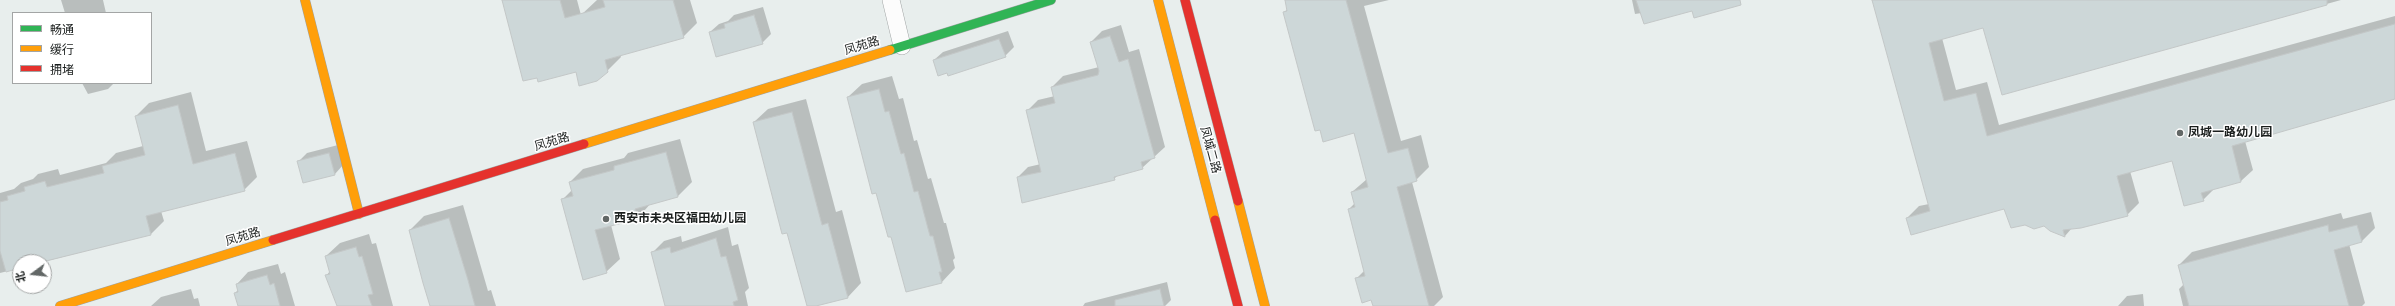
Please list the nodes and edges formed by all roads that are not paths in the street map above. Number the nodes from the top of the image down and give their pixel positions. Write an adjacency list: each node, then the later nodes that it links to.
1 (306, 0): 7 (street)
2 (891, 0): 6 (street)
3 (1051, 0): 6 (street, 凤苑路)
4 (1158, 0): 9 (street, 凤城二路)
5 (1185, 0): 10 (street, 凤城二路)
6 (902, 46): 7 (street, 凤苑路)
7 (359, 214): 8 (street, 凤苑路)
8 (60, 306)
9 (1238, 306)
10 (1265, 306)

